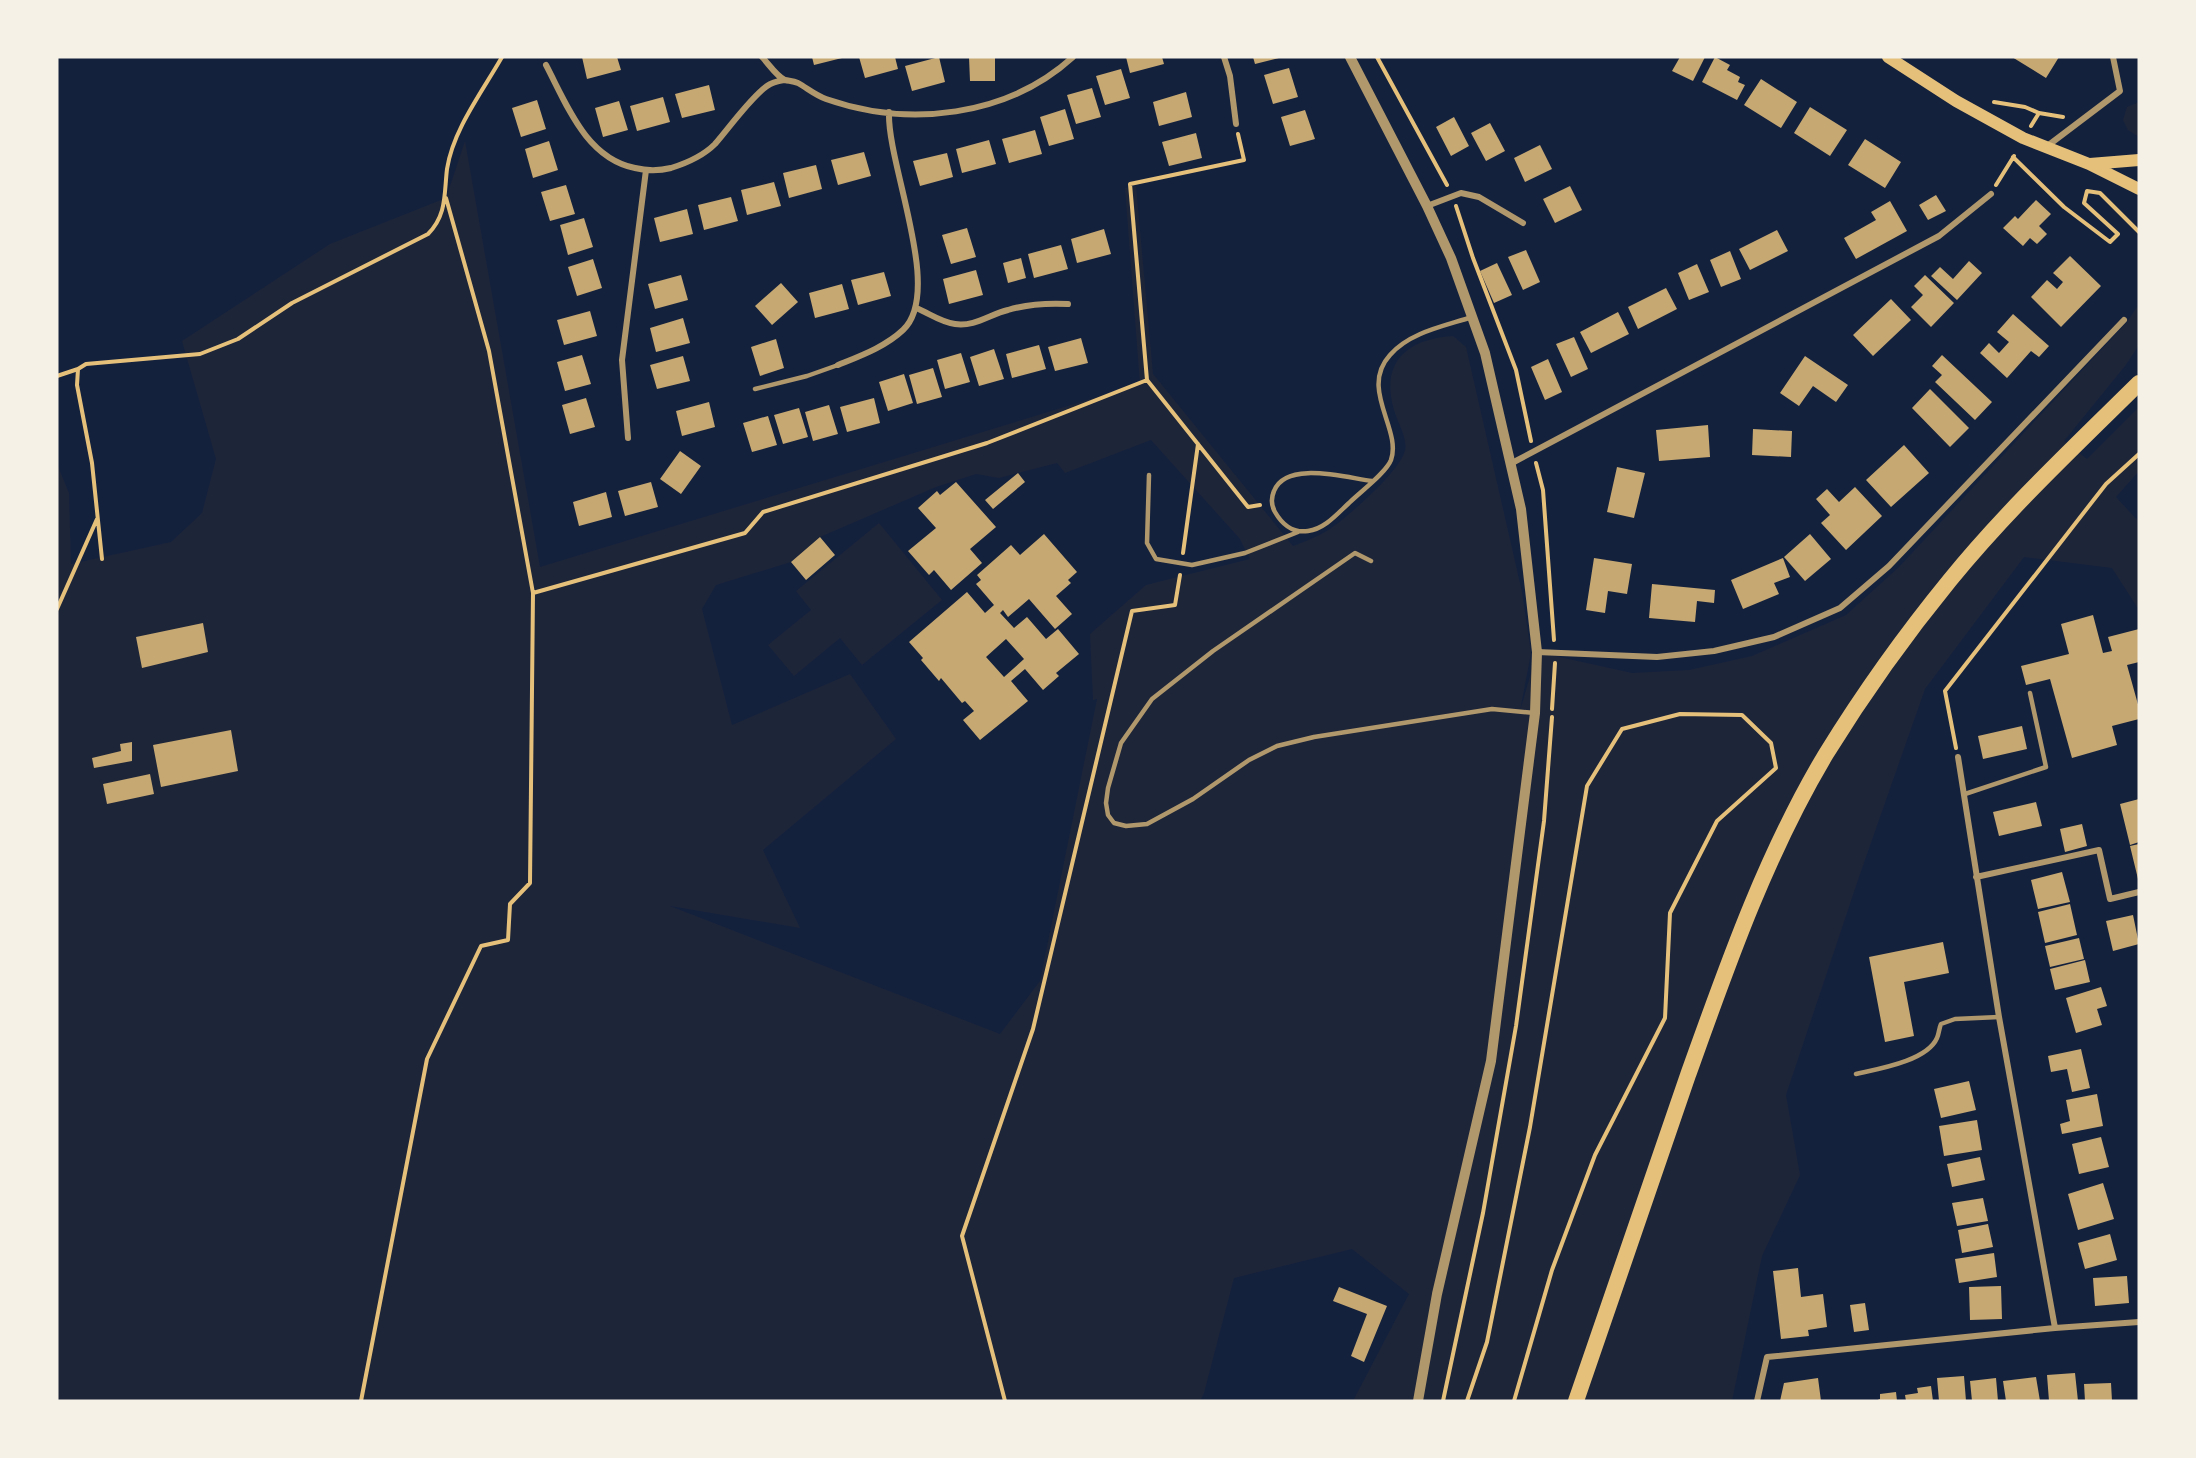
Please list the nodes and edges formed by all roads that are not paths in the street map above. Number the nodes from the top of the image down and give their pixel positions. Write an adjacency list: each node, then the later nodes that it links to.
1 (762, 57): 8 (street)
2 (1073, 57): 9 (street)
3 (1224, 57): 10 (street)
4 (1350, 57): 17 (street)
5 (1888, 57): 11 (main road)
6 (2113, 57): 11 (street)
7 (546, 65): 14 (street)
8 (784, 80): 9 (street); 14 (street)
9 (889, 112): 20 (street)
10 (1236, 124)
11 (2046, 148): 13 (main road)
12 (2139, 160): 13 (main road)
13 (2089, 164): 15 (main road)
14 (646, 170): 26 (street)
15 (2139, 189)
16 (1991, 194): 27 (street)
17 (1427, 206): 18 (street); 21 (street)
18 (1523, 223)
19 (1068, 304): 20 (street)
20 (916, 308): 23 (street)
21 (1472, 317): 27 (street); 29 (lane)
22 (2124, 320): 32 (street)
23 (838, 365): 25 (lane)
24 (2139, 383): 44 (highway)
25 (755, 389)
26 (627, 438)
27 (1512, 463): 32 (street)
28 (1149, 475): 30 (lane)
29 (1372, 481): 30 (lane); 30 (lane)
30 (1298, 532)
31 (1371, 561): 34 (lane)
32 (1537, 652): 34 (street)
33 (2030, 693): 36 (lane)
34 (1535, 713): 43 (street)
35 (1958, 757): 36 (street)
36 (1965, 794): 37 (street)
37 (1976, 877): 38 (street); 39 (street)
38 (2139, 892)
39 (1999, 1017): 40 (lane); 42 (street)
40 (1856, 1074)
41 (2139, 1322): 42 (street)
42 (2055, 1328): 45 (street)
43 (1418, 1401)
44 (1576, 1401)
45 (1757, 1401)

